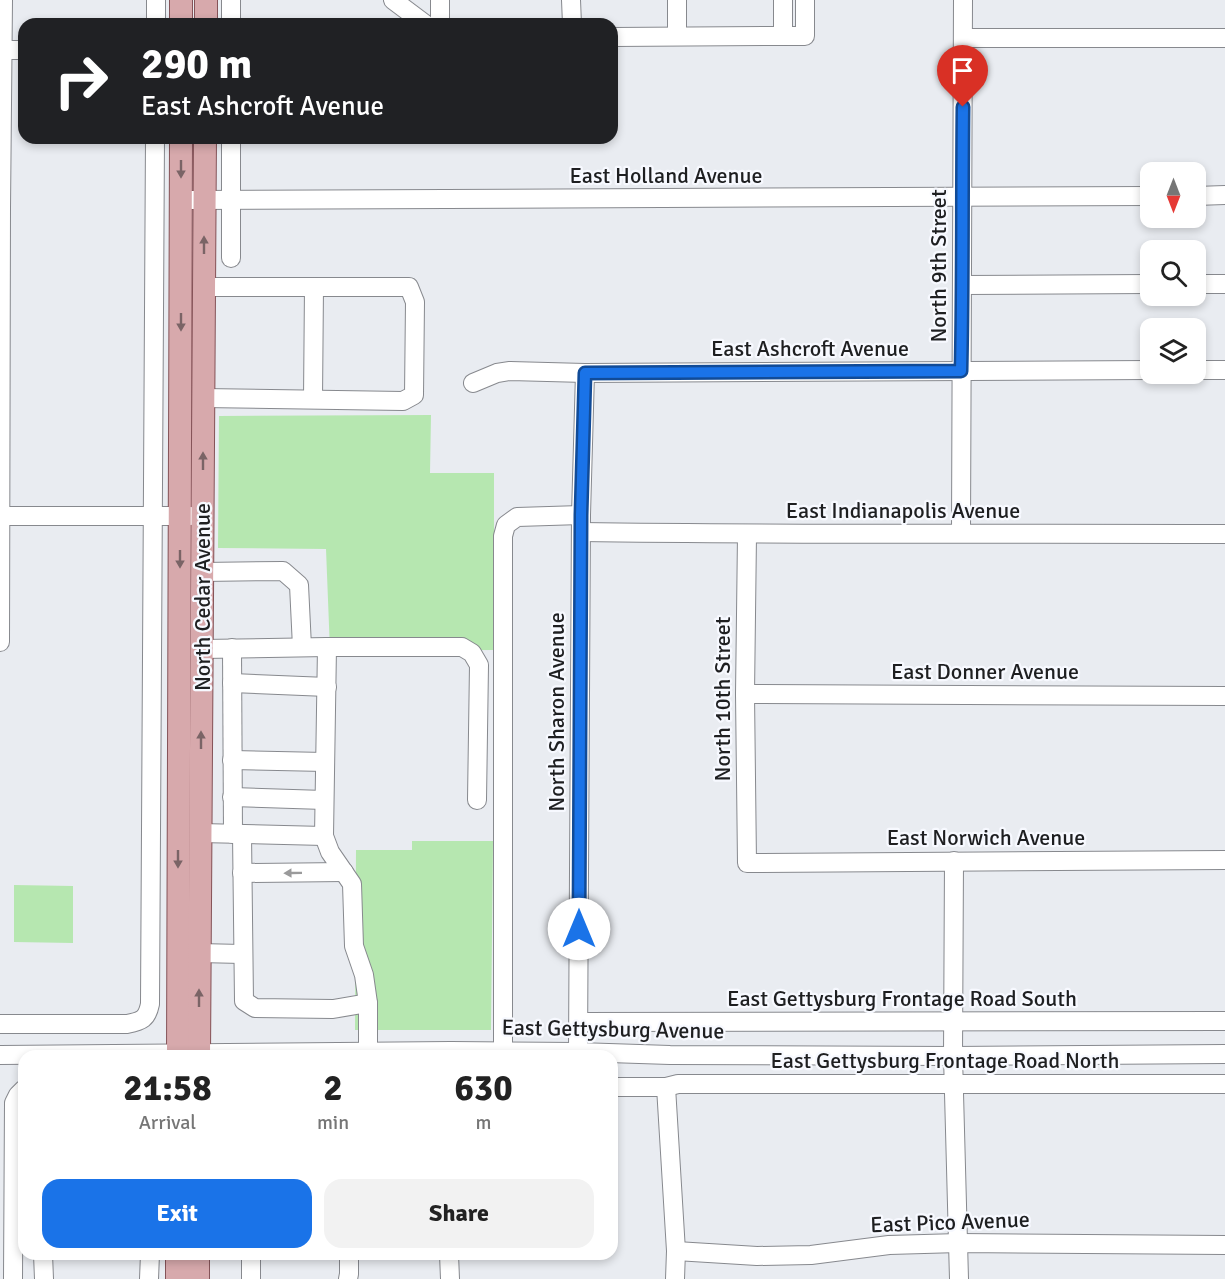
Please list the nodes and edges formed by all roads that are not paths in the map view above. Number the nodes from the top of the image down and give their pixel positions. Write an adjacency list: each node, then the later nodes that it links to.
1 (3, 0): 25 (street)
2 (156, 0): 13 (street)
3 (182, 0): 14 (main road)
4 (206, 0): 15 (main road)
5 (231, 0): 16 (street)
6 (393, 0): 17 (street)
7 (440, 0): 18 (street)
8 (571, 0): 19 (street)
9 (677, 0): 20 (street)
10 (783, 0): 21 (street)
11 (805, 0): 21 (street)
12 (963, 0): 23 (street, North 9th Street)
13 (156, 18)
14 (182, 18)
15 (206, 18)
16 (231, 18)
17 (418, 18)
18 (440, 18)
19 (572, 18)
20 (677, 36): 21 (street); 22 (street)
21 (783, 36)
22 (618, 37)
23 (963, 38): 24 (street); 34 (street, North 9th Street)
24 (1225, 38)
25 (1, 50): 26 (street); 38 (street)
26 (18, 50)
27 (155, 144): 56 (street)
28 (181, 144): 35 (main road, North Cedar Avenue, one-way to 35)
29 (205, 144): 36 (main road, North Cedar Avenue)
30 (231, 144): 37 (street)
31 (1225, 195): 33 (street)
32 (1140, 196): 34 (street, East Holland Avenue)
33 (1206, 196)
34 (962, 198): 37 (street, East Holland Avenue); 43 (street, North 9th Street)
35 (181, 200): 36 (street, East Holland Avenue); 57 (main road, North Cedar Avenue, one-way to 57)
36 (204, 200): 37 (street, East Holland Avenue); 44 (main road, North Cedar Avenue, one-way to 36)
37 (230, 200): 39 (street)
38 (0, 208): 46 (street)
39 (231, 258)
40 (1140, 284): 43 (street)
41 (1206, 284): 42 (street)
42 (1225, 284)
43 (963, 285): 50 (street, North 9th Street)
44 (204, 287): 45 (street); 53 (main road, North Cedar Avenue)
45 (314, 287): 54 (street); 54 (street)
46 (0, 364): 55 (street)
47 (1140, 370): 50 (street, East Ashcroft Avenue)
48 (1206, 370): 49 (street)
49 (1225, 370)
50 (961, 371): 51 (street, East Ashcroft Avenue); 59 (street, North 9th Street)
51 (585, 373): 52 (street, East Ashcroft Avenue); 58 (street, North Sharon Avenue)
52 (472, 383)
53 (203, 398): 54 (street); 57 (main road, North Cedar Avenue, one-way to 53)
54 (313, 399)
55 (0, 516): 56 (street); 63 (street)
56 (153, 516): 57 (street); 92 (street)
57 (191, 516): 62 (main road, North Cedar Avenue); 72 (main road, North Cedar Avenue, one-way to 72)
58 (581, 523): 61 (street, East Indianapolis Avenue); 90 (street, North Sharon Avenue); 96 (street, East Indianapolis Avenue)
59 (962, 533): 60 (street, East Indianapolis Avenue); 61 (street, East Indianapolis Avenue)
60 (1225, 534)
61 (747, 535): 70 (street, North 10th Street)
62 (202, 572): 65 (street); 67 (main road, North Cedar Avenue)
63 (0, 642)
64 (327, 646): 65 (street); 69 (street); 77 (street)
65 (302, 647): 66 (street)
66 (232, 648): 67 (street); 68 (street)
67 (201, 649): 78 (main road, North Cedar Avenue, one-way to 67)
68 (232, 683): 69 (street); 73 (street)
69 (327, 687): 74 (street)
70 (745, 694): 71 (street, East Donner Avenue); 83 (street, North 10th Street)
71 (1225, 696)
72 (179, 758): 78 (main road); 93 (main road, North Cedar Avenue, one-way to 93)
73 (232, 760): 74 (street); 75 (street)
74 (325, 762): 76 (street)
75 (232, 797): 76 (street); 79 (street)
76 (324, 800): 80 (street)
77 (477, 800)
78 (200, 834): 79 (street); 86 (main road, North Cedar Avenue)
79 (237, 834): 80 (street); 85 (street)
80 (324, 836): 84 (street)
81 (1225, 860): 82 (street, East Norwich Avenue)
82 (954, 861): 83 (street, East Norwich Avenue); 91 (street)
83 (747, 863)
84 (344, 872): 85 (street, one-way to 85); 88 (street)
85 (242, 873): 87 (street)
86 (199, 953): 87 (street); 94 (main road, North Cedar Avenue, one-way to 86)
87 (242, 954): 88 (street)
88 (368, 1003): 95 (street)
89 (1225, 1021): 91 (street, East Gettysburg Frontage Road South)
90 (579, 1022): 91 (street, East Gettysburg Frontage Road South); 97 (street, North Sharon Avenue)
91 (953, 1022): 102 (street)
92 (0, 1024)
93 (188, 1050)
94 (189, 1050)
95 (368, 1050)
96 (503, 1050)
97 (578, 1050)
98 (618, 1053): 102 (street, East Gettysburg Avenue)
99 (1225, 1054): 102 (street, East Gettysburg Avenue)
100 (0, 1055): 101 (street, East Gettysburg Avenue)
101 (18, 1056)
102 (953, 1056): 103 (street)
103 (954, 1084): 104 (street, East Gettysburg Frontage Road North); 106 (street, East Gettysburg Frontage Road North); 108 (street)
104 (1225, 1084)
105 (618, 1087): 106 (street, East Gettysburg Frontage Road North)
106 (666, 1087): 110 (street)
107 (18, 1095): 118 (street)
108 (959, 1243): 109 (street, East Pico Avenue); 110 (street, East Pico Avenue); 127 (street)
109 (1225, 1245)
110 (676, 1251): 126 (street)
111 (44, 1260): 119 (street)
112 (150, 1260): 120 (street)
113 (177, 1260): 121 (main road)
114 (198, 1260): 122 (main road)
115 (251, 1260): 123 (street)
116 (349, 1260): 124 (street)
117 (449, 1260): 125 (street)
118 (13, 1279)
119 (44, 1279)
120 (149, 1279)
121 (177, 1279)
122 (198, 1279)
123 (251, 1279)
124 (348, 1279)
125 (450, 1279)
126 (675, 1279)
127 (959, 1279)

